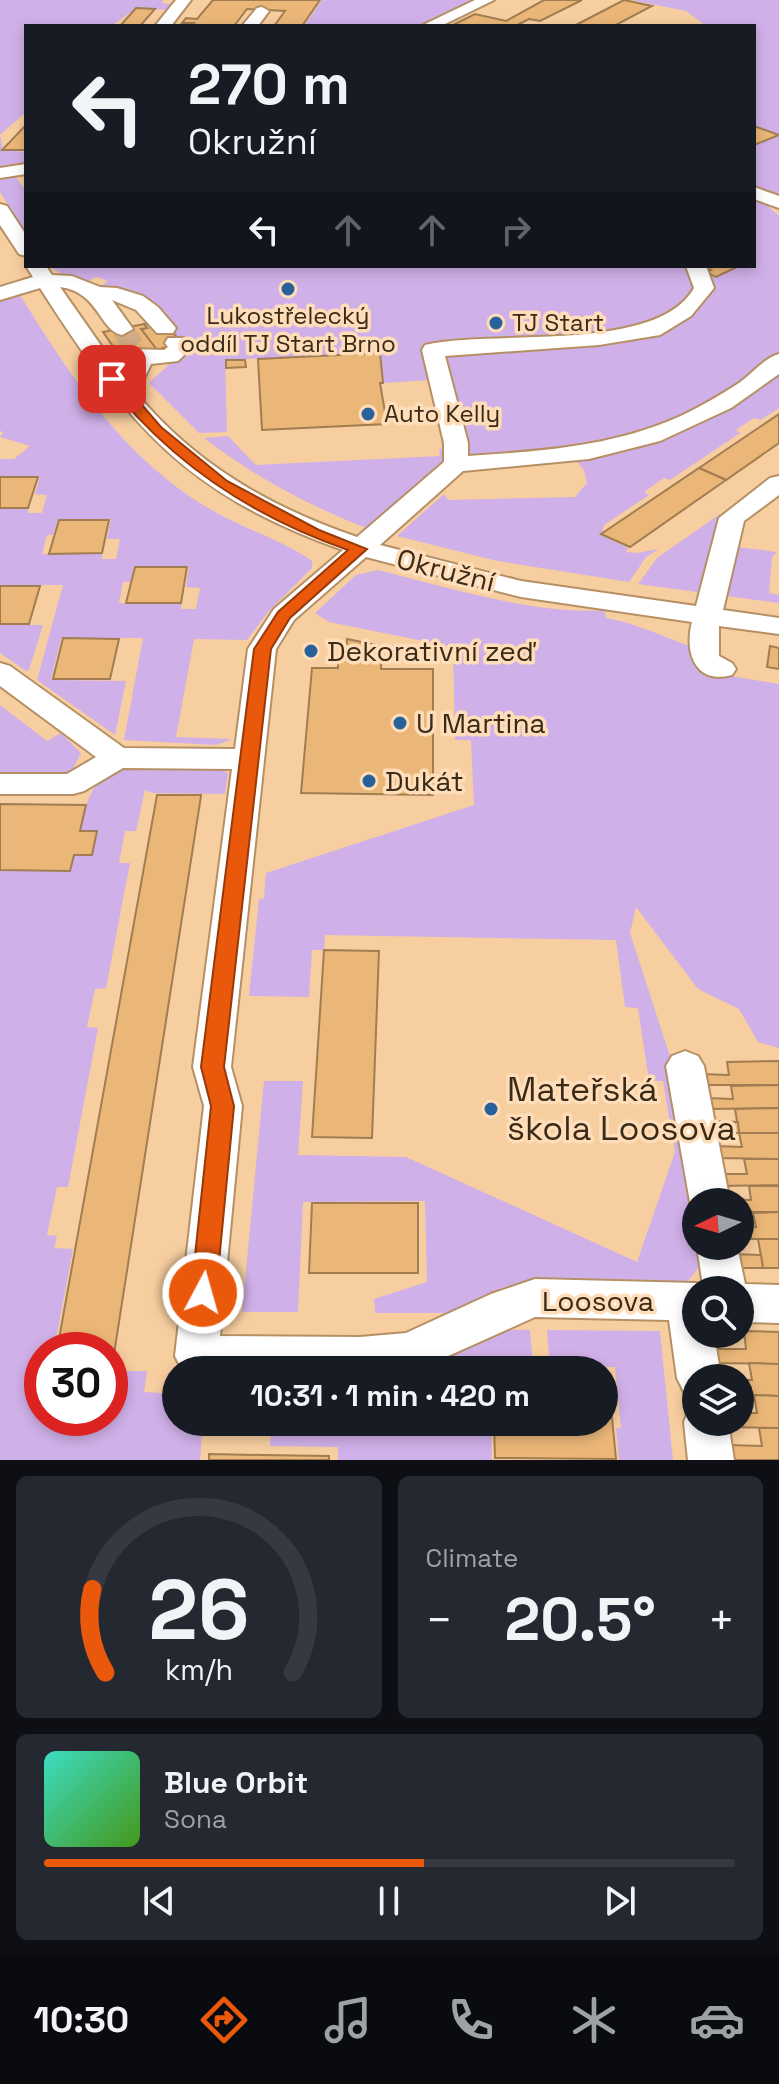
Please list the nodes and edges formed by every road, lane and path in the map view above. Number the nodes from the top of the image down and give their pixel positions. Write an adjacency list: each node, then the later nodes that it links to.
1 (184, 0): 4 (street)
2 (487, 0): 6 (street)
3 (262, 11): 5 (street)
4 (165, 24)
5 (252, 24)
6 (434, 24)
7 (24, 169): 8 (street)
8 (0, 173)
9 (756, 192): 10 (street)
10 (779, 202)
11 (0, 210): 12 (street)
12 (24, 247)
13 (697, 268): 20 (street)
14 (41, 273): 15 (street); 16 (street); 19 (street, Okružní)
15 (0, 294)
16 (95, 294): 17 (street); 19 (street)
17 (122, 329)
18 (779, 361): 20 (street)
19 (125, 396): 22 (street, Okružní)
20 (456, 464): 22 (street, Loosova)
21 (779, 483): 23 (street)
22 (359, 549): 23 (street, Okružní); 28 (street, Loosova)
23 (707, 615): 24 (street, Okružní); 25 (street)
24 (779, 626)
25 (722, 669)
26 (0, 672): 27 (street)
27 (117, 758): 28 (street); 29 (street)
28 (250, 759): 32 (street, Loosova)
29 (0, 784)
30 (685, 1066): 31 (street)
31 (707, 1188)
32 (682, 1298)
33 (754, 1303): 34 (street)
34 (779, 1304)
35 (708, 1436): 36 (street)
36 (711, 1460)

